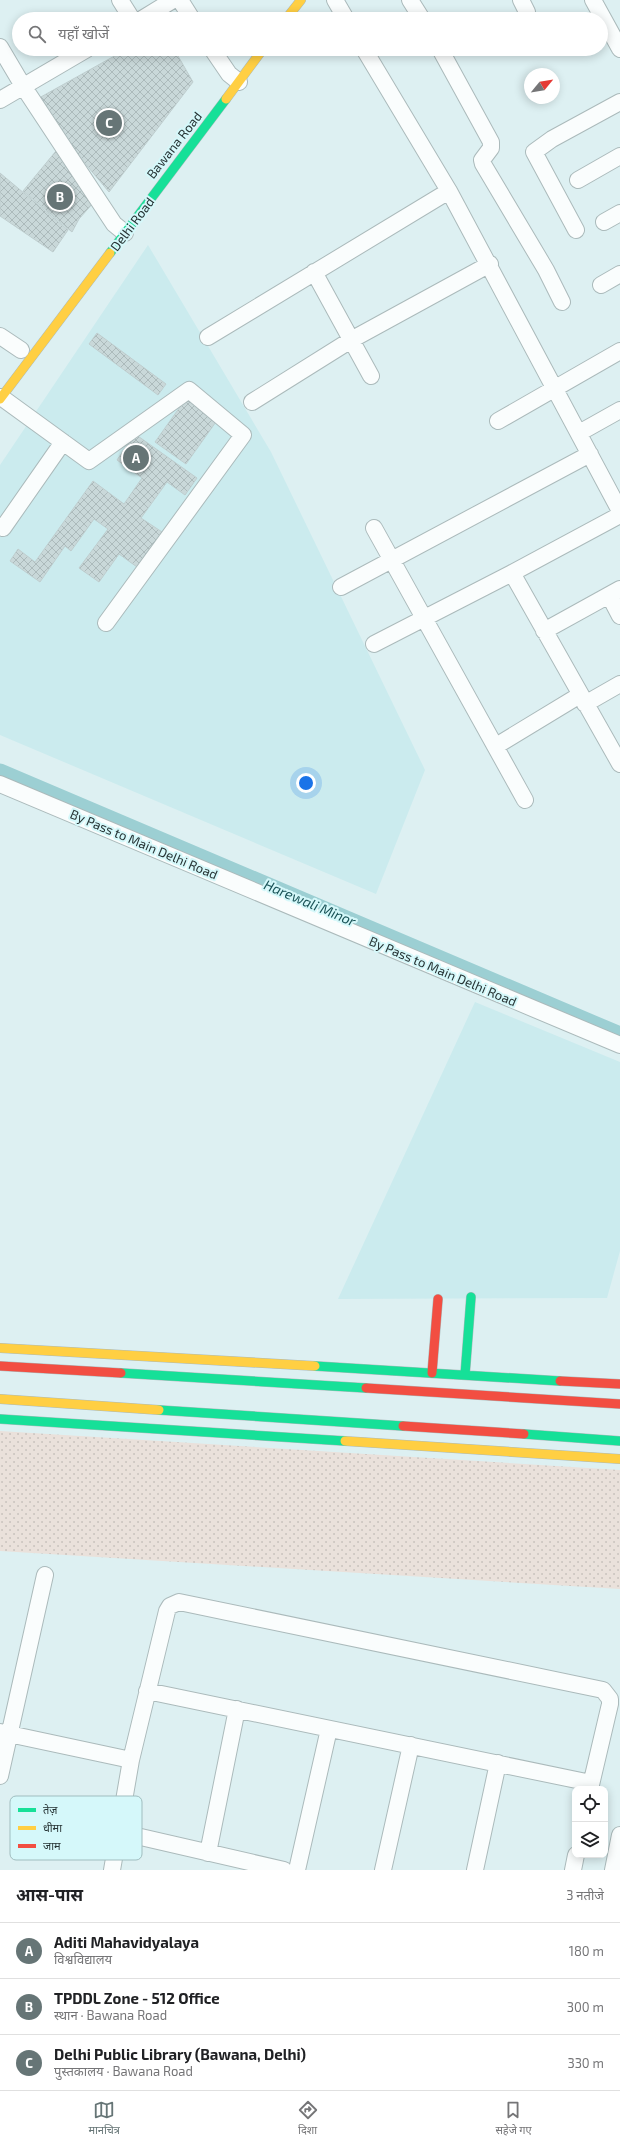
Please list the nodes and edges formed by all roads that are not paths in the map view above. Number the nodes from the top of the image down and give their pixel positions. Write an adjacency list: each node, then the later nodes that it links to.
1 (120, 0): 8 (street)
2 (173, 0): 9 (street)
3 (180, 0): 10 (street)
4 (301, 0): 11 (main road)
5 (335, 0): 12 (street)
6 (410, 0): 13 (street)
7 (593, 0): 14 (street)
8 (128, 12)
9 (153, 12)
10 (188, 12)
11 (292, 12)
12 (342, 12)
13 (418, 12)
14 (600, 12)
15 (608, 27): 17 (street)
16 (0, 47): 24 (street)
17 (620, 49)
18 (75, 56): 24 (street)
19 (217, 56): 23 (street)
20 (256, 56): 23 (main road, Delhi Road)
21 (368, 56): 29 (street)
22 (444, 56): 38 (street)
23 (232, 76): 32 (main road, Delhi Road)
24 (23, 86): 25 (street); 32 (street)
25 (0, 100)
26 (620, 102): 33 (street)
27 (620, 156): 28 (street)
28 (578, 180)
29 (450, 191): 34 (street); 35 (street)
30 (620, 213): 31 (street)
31 (604, 222)
32 (117, 226): 46 (main road, Delhi Road)
33 (576, 230)
34 (490, 264): 41 (street); 45 (street)
35 (314, 272): 40 (street); 41 (street)
36 (620, 274): 37 (street)
37 (601, 285)
38 (562, 302)
39 (0, 336): 42 (street)
40 (208, 337)
41 (351, 340): 44 (street); 47 (street)
42 (21, 349)
43 (620, 351): 45 (street)
44 (371, 376)
45 (556, 389): 49 (street); 50 (street)
46 (1, 398): 51 (street)
47 (252, 402)
48 (620, 410): 50 (street)
49 (498, 422)
50 (579, 432): 52 (street)
51 (63, 442): 55 (street); 63 (street)
52 (590, 454): 53 (street); 57 (street)
53 (620, 511)
54 (620, 515): 58 (street)
55 (3, 528)
56 (374, 528): 57 (street)
57 (393, 560): 59 (street); 62 (street)
58 (512, 573): 62 (street); 64 (street)
59 (341, 587)
60 (614, 592): 61 (street); 64 (street)
61 (620, 616)
62 (426, 620): 65 (street); 68 (street)
63 (106, 623)
64 (544, 631): 67 (street)
65 (374, 644)
66 (620, 684): 67 (street)
67 (582, 699): 68 (street); 69 (street)
68 (496, 746): 71 (street)
69 (619, 759)
70 (0, 784): 72 (street, By Pass to Main Delhi Road)
71 (525, 800)
72 (620, 1045)
73 (438, 1298): 77 (main road)
74 (470, 1298): 78 (main road)
75 (0, 1348): 77 (main road)
76 (0, 1366): 81 (main road)
77 (432, 1373): 78 (main road)
78 (465, 1375): 79 (main road)
79 (620, 1384)
80 (0, 1399): 83 (main road)
81 (620, 1404)
82 (0, 1419): 84 (main road)
83 (620, 1441)
84 (620, 1459)
85 (45, 1575): 89 (street)
86 (147, 1691): 87 (street); 91 (street); 94 (street)
87 (237, 1709): 88 (street); 98 (street)
88 (329, 1729): 90 (street); 103 (street)
89 (5, 1733): 91 (street); 93 (street)
90 (411, 1745): 92 (street); 104 (street)
91 (131, 1760): 95 (street)
92 (498, 1764): 94 (street); 105 (street)
93 (0, 1776)
94 (591, 1786)
95 (125, 1796)
96 (620, 1835): 107 (street)
97 (142, 1837): 98 (street)
98 (208, 1853): 102 (street)
99 (575, 1858): 106 (street)
100 (114, 1860): 101 (street)
101 (112, 1870)
102 (284, 1870)
103 (297, 1870)
104 (383, 1870)
105 (475, 1870)
106 (573, 1870)
107 (612, 1870)

